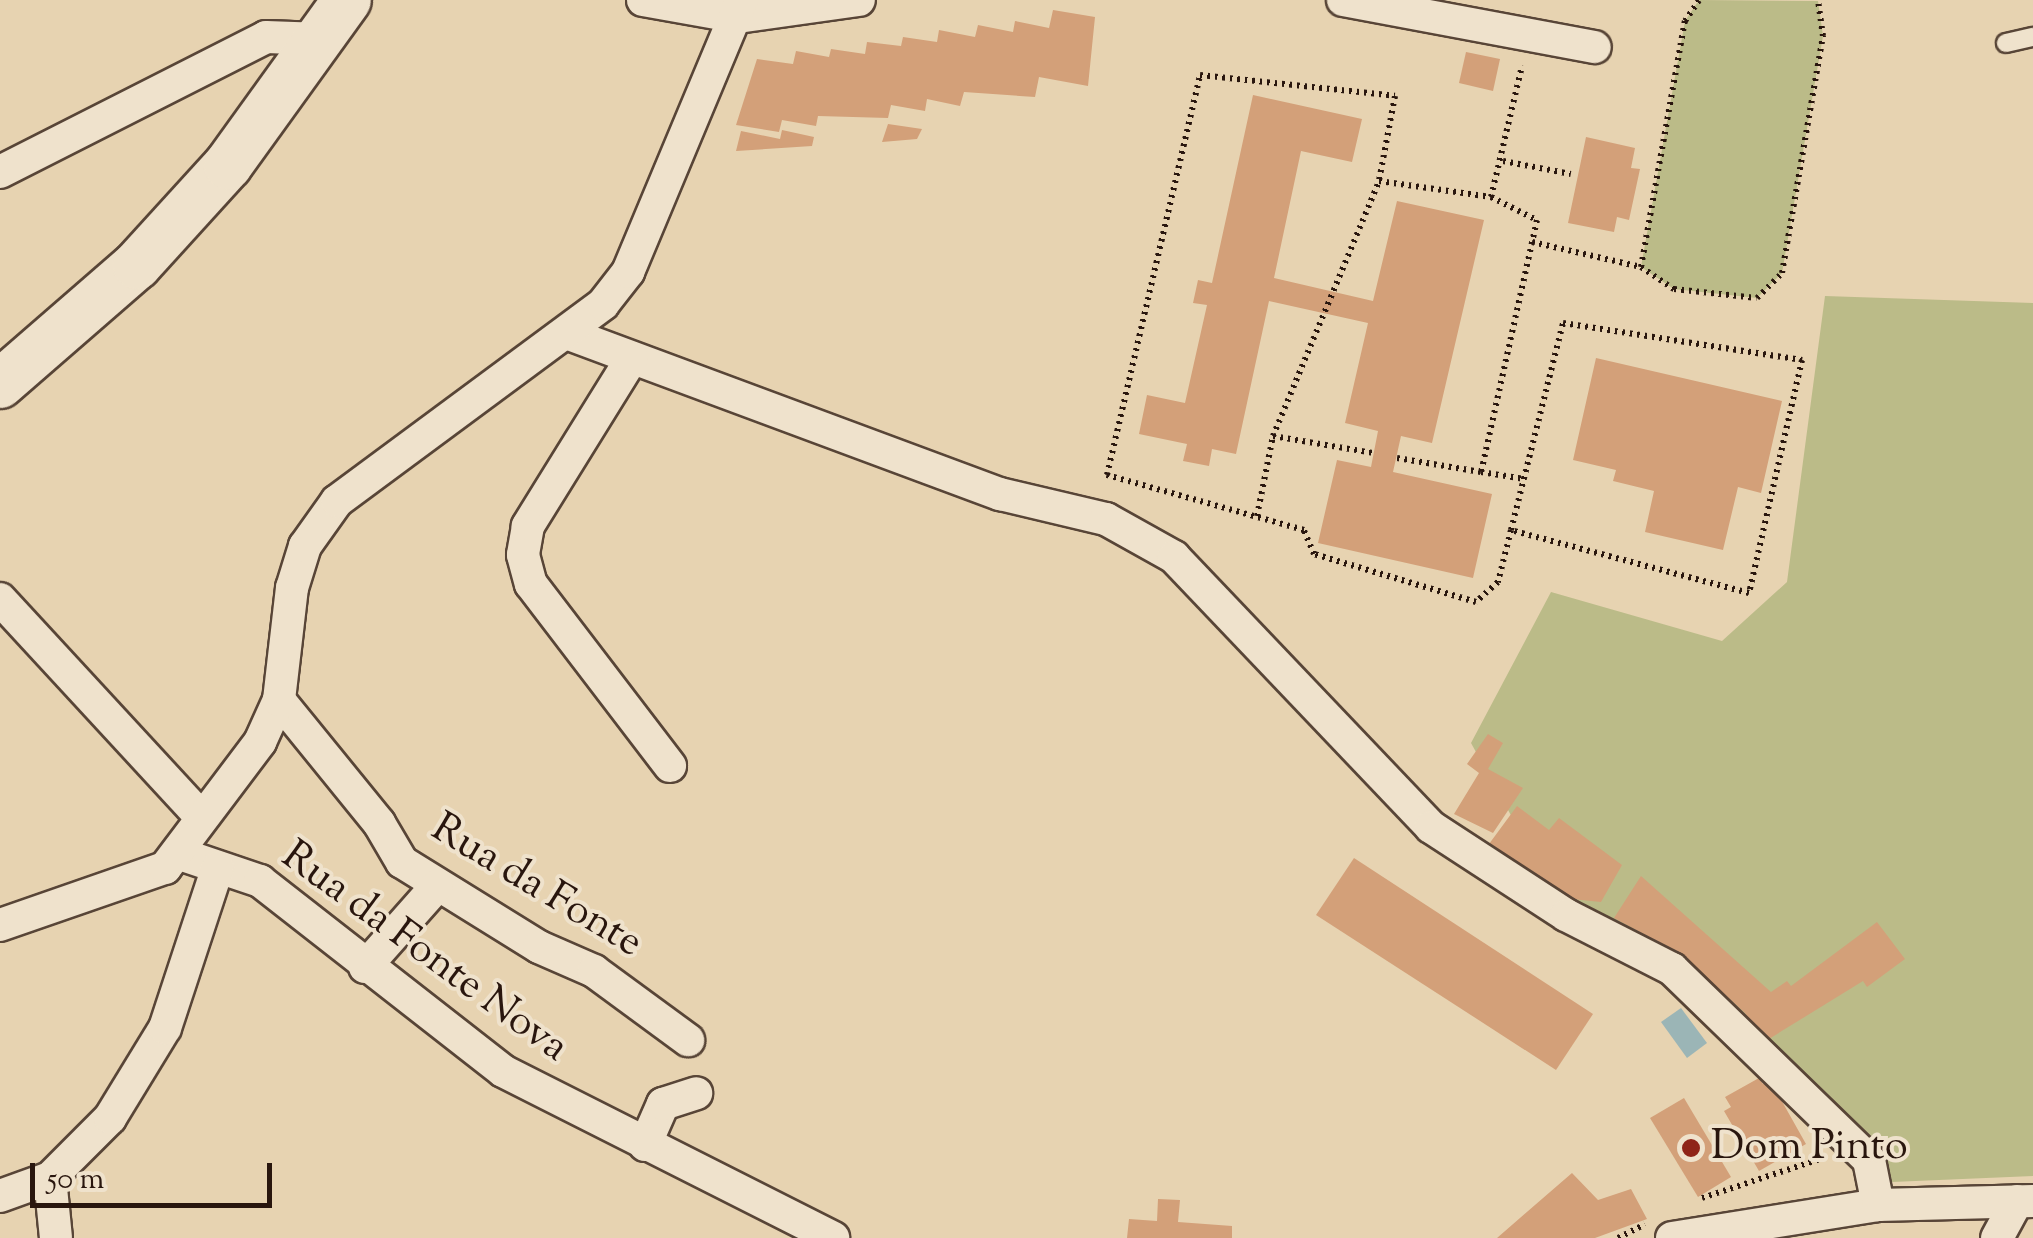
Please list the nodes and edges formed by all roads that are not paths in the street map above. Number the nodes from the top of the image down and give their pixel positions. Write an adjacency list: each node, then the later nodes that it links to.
1 (643, 0): 4 (street)
2 (858, 0): 4 (street)
3 (1343, 0): 8 (street)
4 (740, 8): 10 (street)
5 (334, 19): 9 (street); 12 (main road)
6 (2033, 37): 7 (lane)
7 (2006, 43)
8 (1595, 48)
9 (0, 172)
10 (568, 334): 11 (street); 14 (street)
11 (632, 358): 15 (street); 28 (street)
12 (0, 384)
13 (0, 599): 16 (street)
14 (279, 700): 16 (street); 19 (street, Rua da Fonte)
15 (670, 766)
16 (199, 816): 17 (street)
17 (177, 853): 18 (street, Rua da Fonte Nova); 20 (street)
18 (218, 867): 21 (street, Rua da Fonte Nova); 25 (street)
19 (437, 886): 21 (street); 22 (street, Rua da Fonte)
20 (0, 925)
21 (365, 967): 24 (street, Rua da Fonte Nova)
22 (688, 1040)
23 (696, 1093): 24 (street)
24 (644, 1145): 31 (street, Rua da Fonte Nova)
25 (50, 1178): 26 (street); 30 (street)
26 (0, 1196)
27 (2025, 1201): 28 (street); 32 (street)
28 (1878, 1205): 29 (street)
29 (1665, 1228)
30 (56, 1238)
31 (833, 1238)
32 (1997, 1238)

